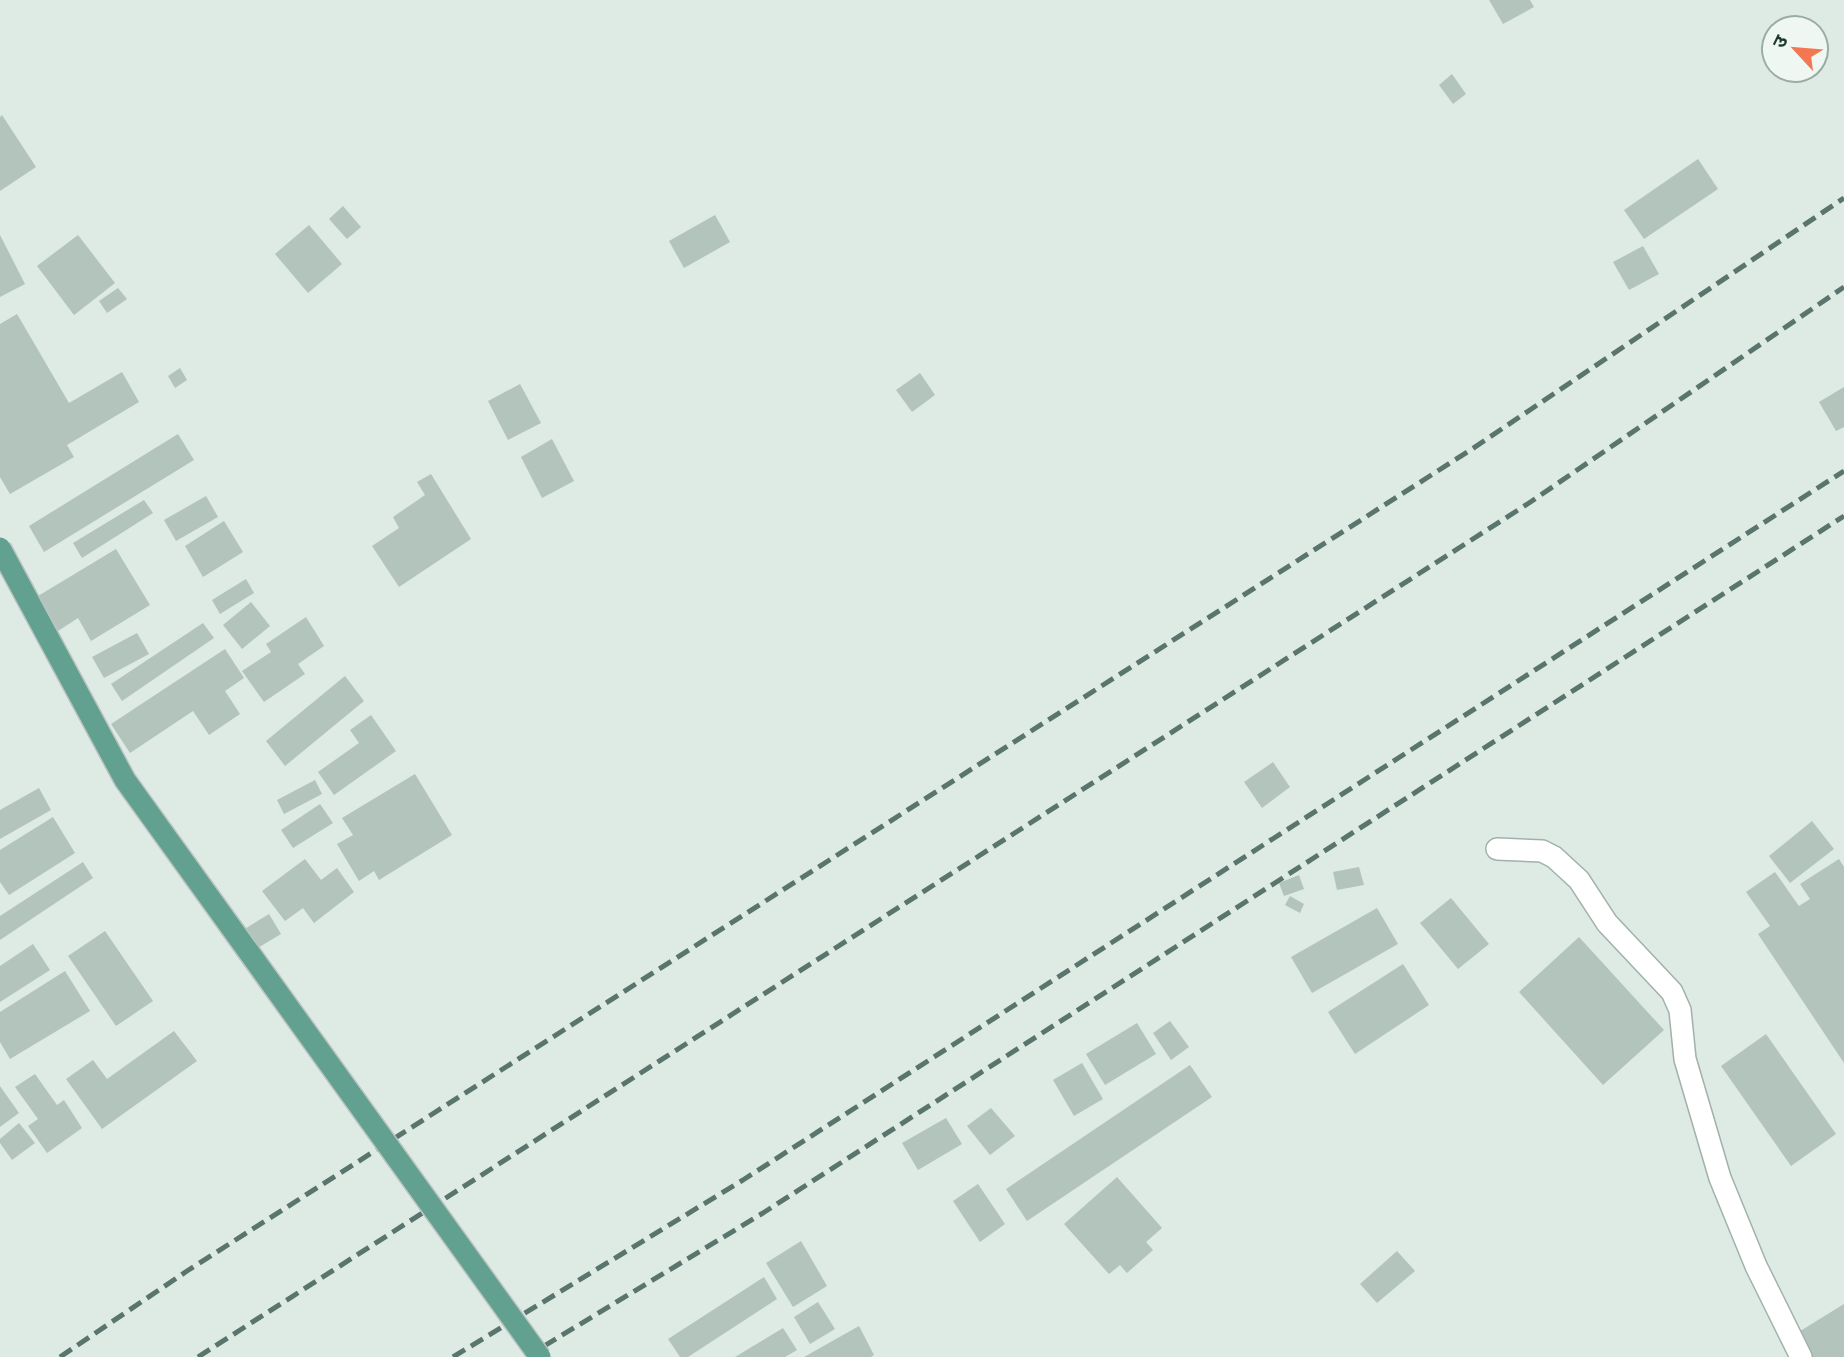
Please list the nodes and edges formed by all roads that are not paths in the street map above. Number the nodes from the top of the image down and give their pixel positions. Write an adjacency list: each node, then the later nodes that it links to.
1 (0, 548): 3 (main road, bridge)
2 (1497, 849): 4 (street)
3 (540, 1357)
4 (1801, 1357)

